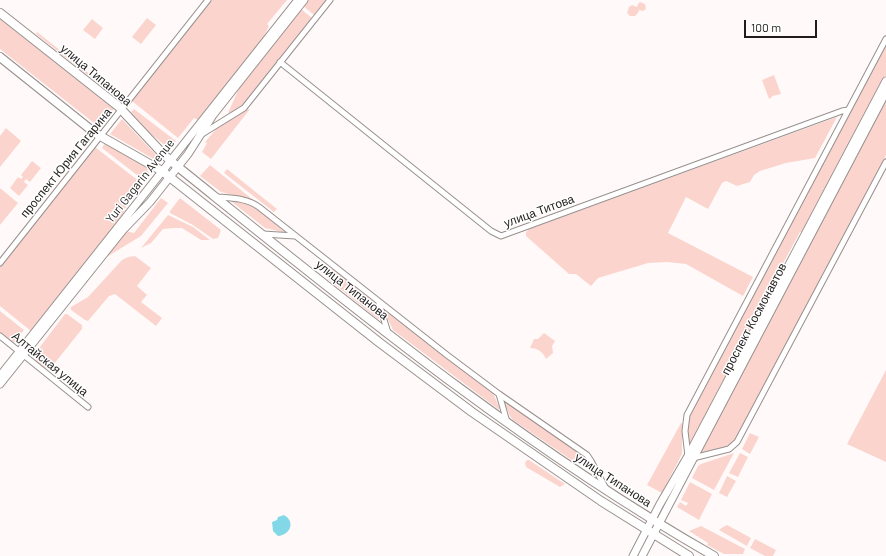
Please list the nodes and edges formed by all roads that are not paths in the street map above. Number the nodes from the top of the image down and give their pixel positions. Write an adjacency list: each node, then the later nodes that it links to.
1 (208, 0): 11 (street, проспект Юрия Гагарина)
2 (298, 0): 15 (street, Yuri Gagarin Avenue)
3 (304, 0): 13 (street, Yuri Gagarin Avenue)
4 (330, 0): 8 (street, Yuri Gagarin Avenue)
5 (0, 13): 11 (main road, улица Типанова)
6 (886, 39): 12 (street, проспект Космонавтов)
7 (0, 57): 14 (main road, улица Типанова)
8 (280, 62): 12 (street, улица Титова); 13 (street, Yuri Gagarin Avenue)
9 (886, 81): 33 (street, проспект Космонавтов)
10 (886, 92): 33 (street, проспект Космонавтов)
11 (121, 110): 14 (street, проспект Юрия Гагарина); 15 (main road, улица Типанова)
12 (848, 110): 33 (street, проспект Космонавтов)
13 (201, 134): 17 (street, Yuri Gagarin Avenue)
14 (101, 136): 18 (main road, улица Типанова); 23 (street, проспект Юрия Гагарина)
15 (170, 161): 17 (main road, улица Типанова); 18 (street, Yuri Gagarin Avenue)
16 (886, 162): 33 (street)
17 (178, 167): 19 (street, Yuri Gagarin Avenue); 20 (main road, улица Типанова)
18 (162, 171): 19 (main road, улица Типанова); 27 (street, Yuri Gagarin Avenue)
19 (170, 176): 27 (street, Yuri Gagarin Avenue); 36 (main road, улица Типанова)
20 (216, 197): 21 (main road, улица Типанова); 22 (street)
21 (262, 234): 22 (street); 25 (main road, улица Типанова)
22 (296, 236): 24 (street)
23 (0, 263)
24 (379, 302): 25 (street); 30 (street)
25 (388, 334): 32 (main road, улица Типанова)
26 (0, 336): 27 (street, Алтайская улица)
27 (21, 353): 28 (street, Yuri Gagarin Avenue); 29 (street, Yuri Gagarin Avenue); 31 (street, Алтайская улица)
28 (0, 376)
29 (0, 384)
30 (499, 394): 32 (street); 34 (street)
31 (88, 407)
32 (507, 423): 34 (main road, улица Типанова)
33 (691, 457): 35 (street, проспект Космонавтов)
34 (606, 490): 35 (main road, улица Типанова)
35 (655, 522): 36 (street, проспект Космонавтов); 40 (main road, улица Типанова)
36 (650, 532): 37 (street, проспект Космонавтов); 38 (street, проспект Космонавтов); 39 (main road, улица Типанова)
37 (633, 556)
38 (642, 556)
39 (689, 556)
40 (714, 556)

